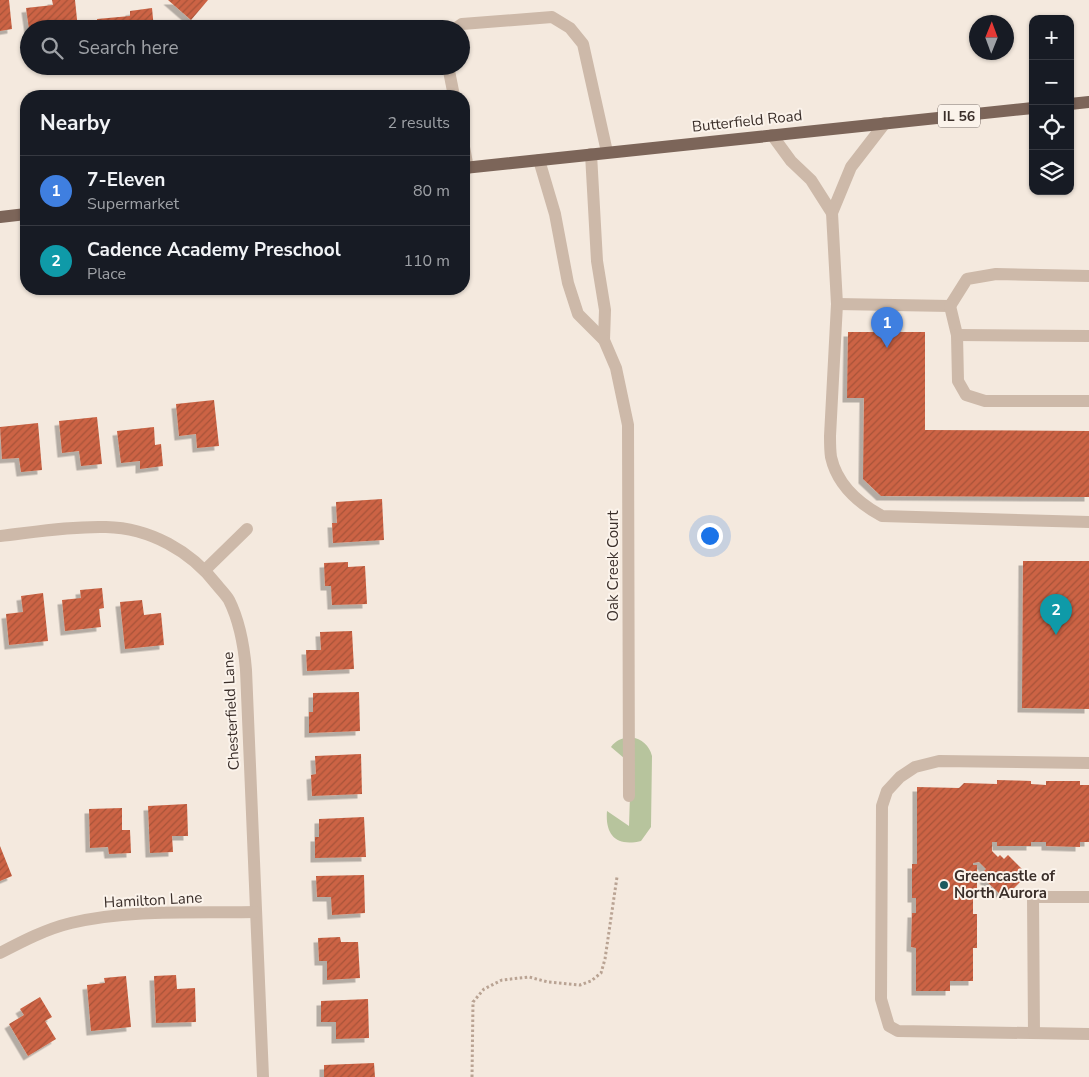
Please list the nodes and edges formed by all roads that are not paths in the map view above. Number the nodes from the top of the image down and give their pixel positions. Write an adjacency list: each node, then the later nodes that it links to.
1 (470, 23): 9 (street)
2 (450, 75): 3 (street)
3 (453, 90)
4 (1089, 102): 5 (main road)
5 (1074, 104)
6 (1029, 108): 7 (main road, Butterfield Road / IL 56)
7 (885, 123): 8 (main road, Butterfield Road / IL 56); 13 (street)
8 (772, 135): 9 (main road, Butterfield Road / IL 56); 13 (street)
9 (607, 152): 10 (main road, Butterfield Road / IL 56)
10 (591, 154): 11 (main road, Butterfield Road / IL 56); 21 (street, Oak Creek Court)
11 (539, 160): 12 (main road, Butterfield Road / IL 56); 21 (street, Oak Creek Court)
12 (470, 168)
13 (832, 213): 17 (street)
14 (20, 215): 15 (main road)
15 (0, 217)
16 (1089, 276): 18 (street)
17 (837, 304): 18 (street); 23 (street)
18 (950, 306): 19 (street)
19 (957, 335): 20 (street); 22 (street)
20 (1089, 336)
21 (604, 340): 28 (street, Oak Creek Court)
22 (1089, 401)
23 (1089, 522)
24 (247, 529): 26 (street)
25 (0, 536): 26 (street, Chesterfield Lane)
26 (205, 570): 30 (street, Chesterfield Lane)
27 (1089, 763): 32 (street)
28 (629, 796)
29 (1089, 897): 32 (street)
30 (255, 912): 31 (street, Hamilton Lane); 34 (street, Chesterfield Lane)
31 (0, 953)
32 (1034, 1033): 33 (street)
33 (1089, 1034)
34 (263, 1077)

